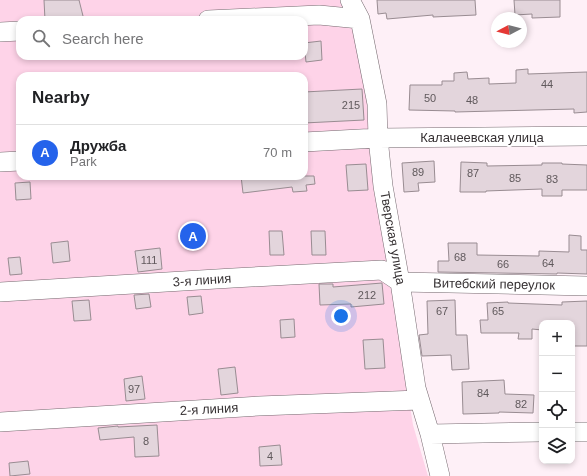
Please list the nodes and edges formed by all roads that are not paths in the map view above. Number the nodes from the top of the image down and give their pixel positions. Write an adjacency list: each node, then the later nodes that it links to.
1 (350, 0): 3 (street, Тверская улица)
2 (297, 16): 3 (street)
3 (360, 19): 7 (street, Тверская улица)
4 (16, 30): 5 (street)
5 (0, 32)
6 (587, 136): 7 (street, Калачеевская улица)
7 (378, 138): 8 (street, Калачеевская улица); 11 (street, Тверская улица)
8 (308, 142)
9 (16, 161): 10 (street)
10 (0, 162)
11 (400, 282): 12 (street, Витебский переулок); 13 (street, 3-я линия); 14 (street, Тверская улица)
12 (587, 286)
13 (0, 292)
14 (419, 400): 15 (street, 2-я линия); 19 (street, Тверская улица)
15 (0, 422)
16 (539, 432): 19 (street)
17 (575, 432): 18 (street)
18 (587, 432)
19 (430, 434): 20 (street, Тверская улица)
20 (440, 476)

